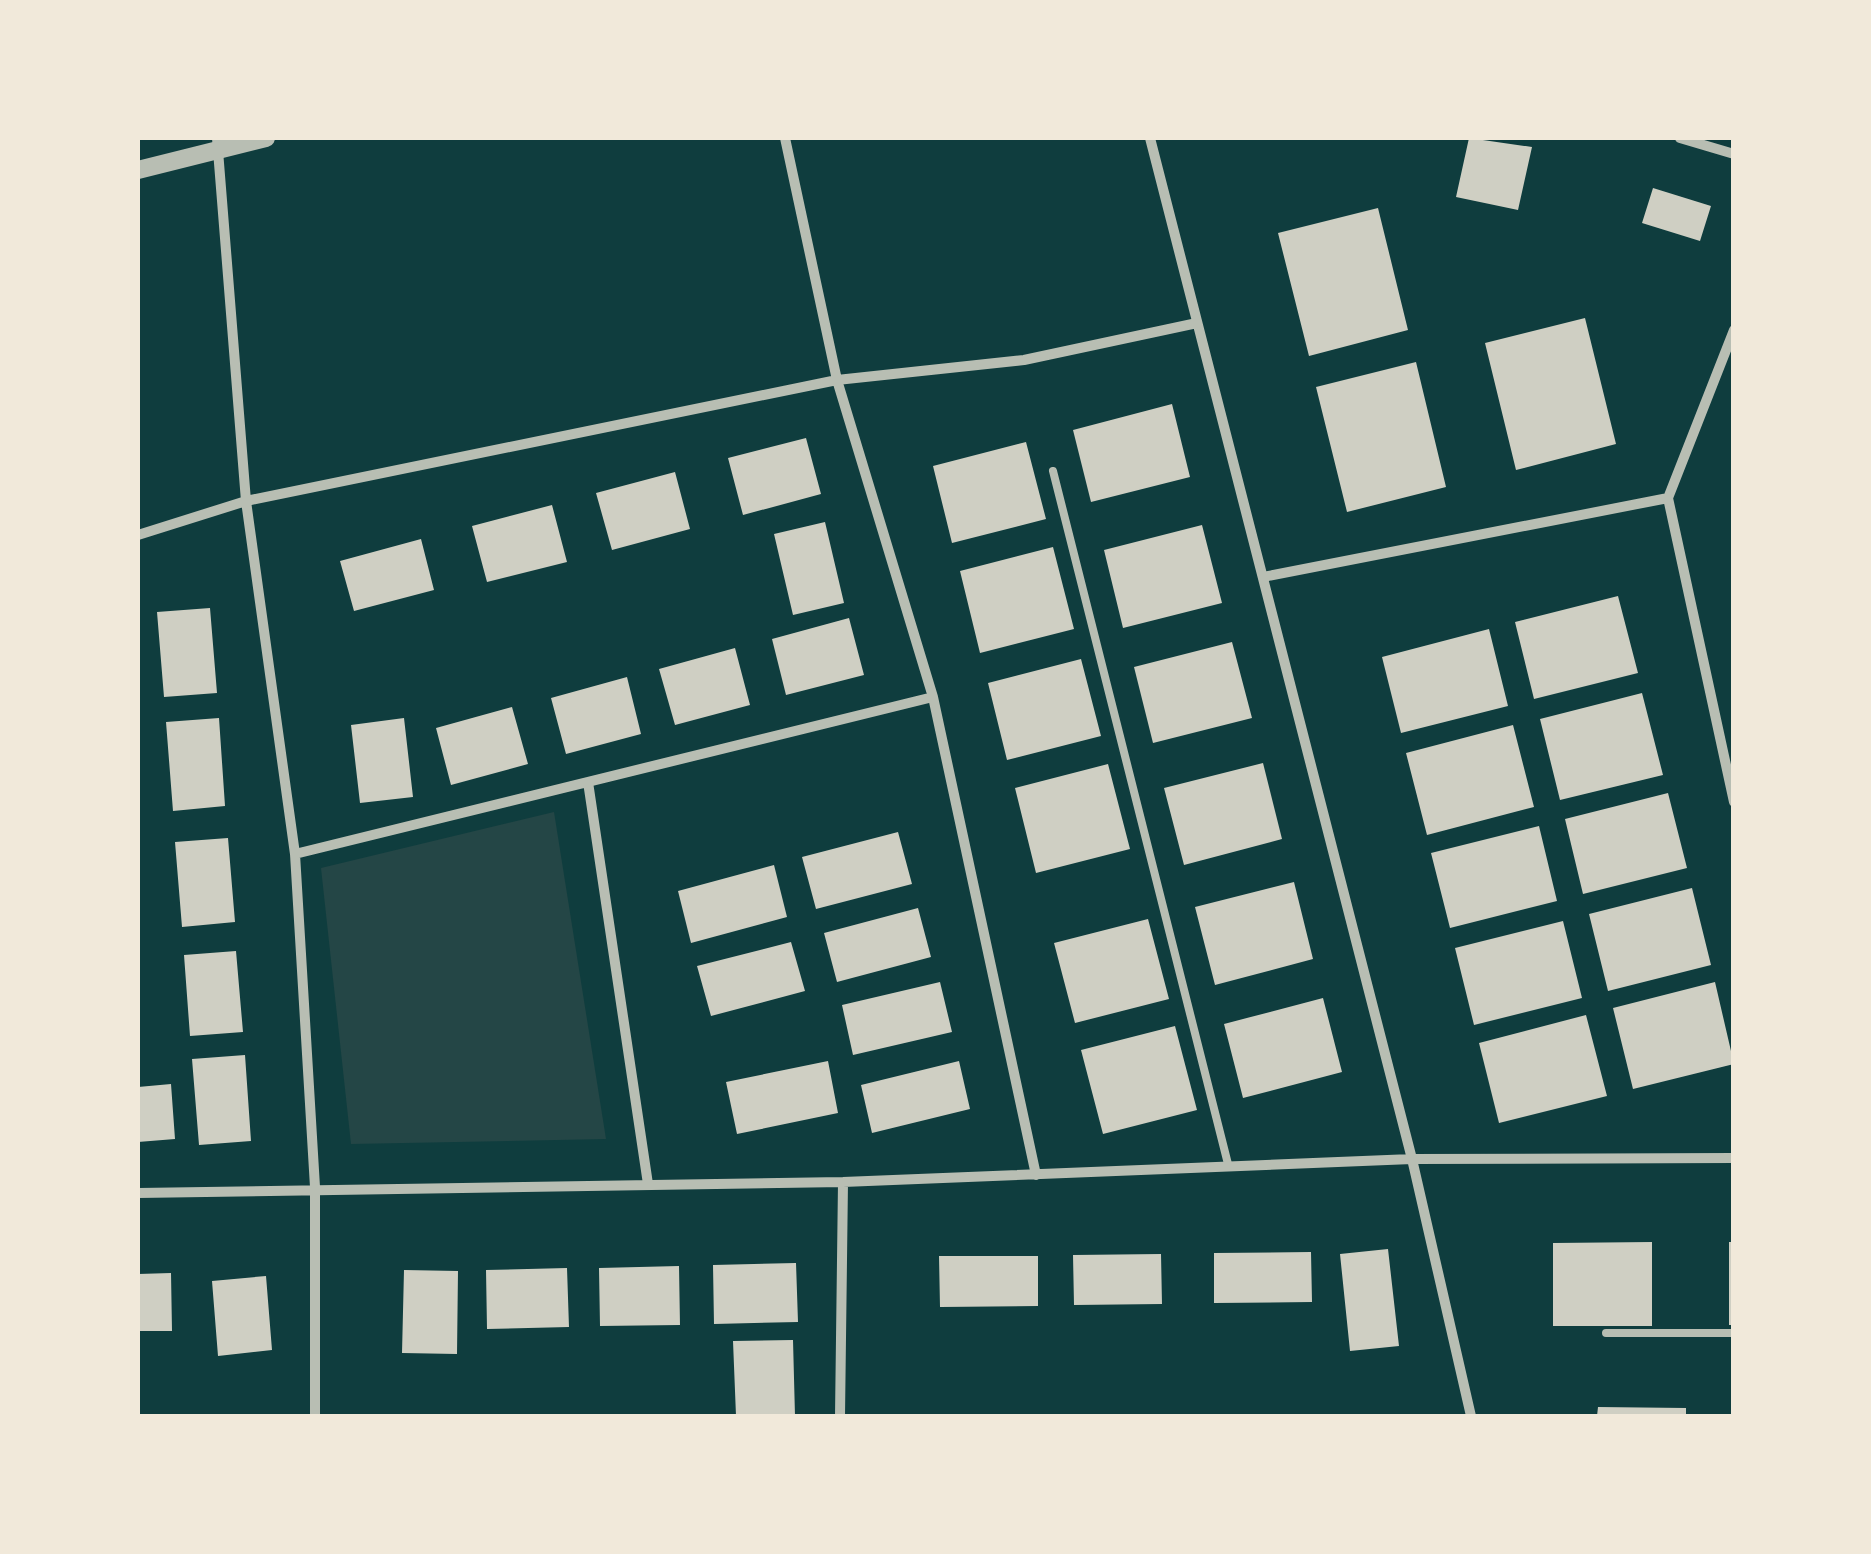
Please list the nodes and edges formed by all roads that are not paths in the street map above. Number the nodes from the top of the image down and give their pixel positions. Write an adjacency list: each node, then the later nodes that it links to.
1 (266, 138): 5 (street)
2 (785, 138): 10 (street)
3 (1150, 138): 8 (street)
4 (1680, 138): 6 (street)
5 (218, 143): 7 (street); 13 (street)
6 (1734, 154)
7 (138, 170)
8 (1197, 323): 10 (street); 15 (street)
9 (1734, 330): 12 (street)
10 (837, 380): 13 (street); 16 (street)
11 (1053, 472): 22 (lane)
12 (1668, 498): 15 (street); 18 (street)
13 (246, 501): 14 (street); 19 (street)
14 (138, 536)
15 (1262, 577): 21 (street)
16 (932, 697): 17 (street); 23 (street)
17 (588, 782): 19 (street); 25 (street)
18 (1733, 795)
19 (295, 854): 26 (street)
20 (1734, 1158): 21 (street)
21 (1412, 1159): 22 (street); 32 (street)
22 (1228, 1164): 23 (street)
23 (1036, 1175): 24 (street)
24 (843, 1182): 25 (street); 31 (street)
25 (648, 1184): 26 (street)
26 (316, 1187): 27 (street); 30 (street)
27 (138, 1193)
28 (1606, 1333): 29 (lane)
29 (1734, 1333)
30 (316, 1416)
31 (840, 1416)
32 (1471, 1416)

